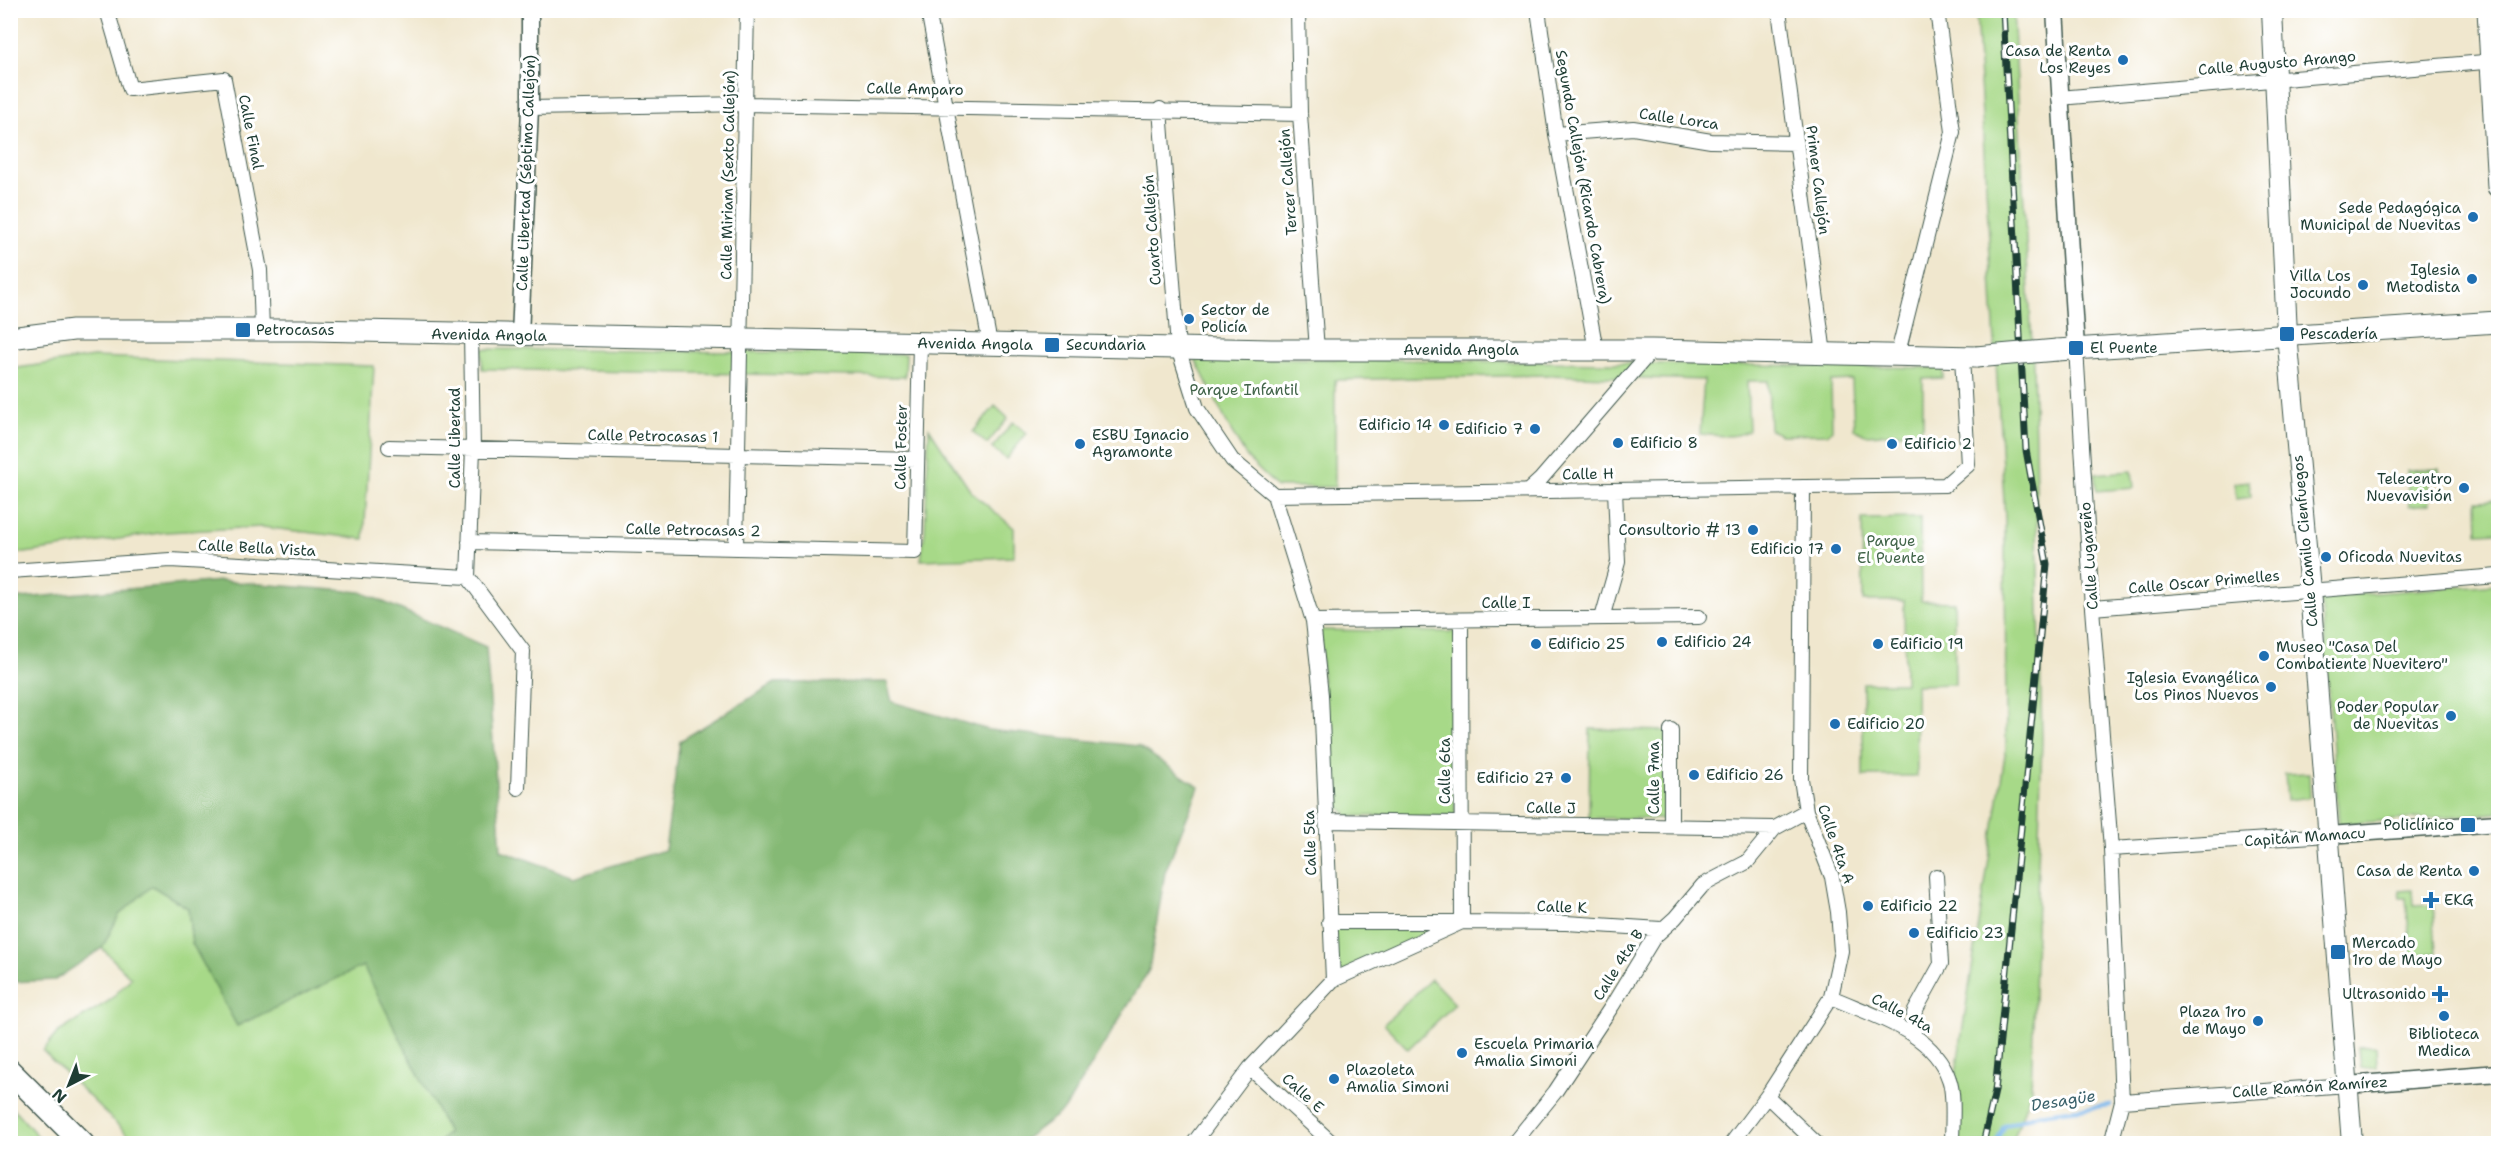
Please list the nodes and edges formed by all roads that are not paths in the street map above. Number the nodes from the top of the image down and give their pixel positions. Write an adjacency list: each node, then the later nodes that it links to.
1 (107, 10): 24 (street, Calle Final)
2 (530, 10): 17 (street, Calle Libertad (Séptimo Callejón))
3 (747, 10): 15 (street, Calle Miriam (Sexto Callejón))
4 (928, 10): 16 (street)
5 (1298, 10): 19 (street, Tercer Callejón)
6 (1538, 10): 20 (street, Segundo Callejón (Ricardo Cabrera))
7 (1779, 10): 21 (street, Primer Callejón)
8 (1937, 10): 38 (street)
9 (2055, 10): 14 (street, Calle Lugareño)
10 (2272, 10): 13 (main road, Calle Camilo Cienfuegos)
11 (2488, 10): 12 (main road)
12 (2495, 61): 13 (street, Calle Augusto Arango); 22 (main road)
13 (2275, 80): 14 (street, Calle Augusto Arango); 25 (main road, Calle Camilo Cienfuegos)
14 (2059, 98): 33 (street, Calle Lugareño)
15 (747, 105): 16 (street, Calle Amparo); 17 (street, Calle Amparo); 29 (street, Calle Miriam (Sexto Callejón))
16 (945, 106): 18 (street, Calle Amparo); 31 (street)
17 (530, 108): 27 (street, Calle Libertad (Séptimo Callejón))
18 (1160, 109): 19 (street, Calle Amparo); 32 (street, Cuarto Callejón)
19 (1300, 114): 34 (street, Tercer Callejón)
20 (1556, 134): 21 (street, Calle Lorca); 35 (street, Segundo Callejón (Ricardo Cabrera))
21 (1797, 143): 37 (street, Primer Callejón)
22 (2499, 187)
23 (2499, 322): 25 (main road)
24 (262, 330): 26 (main road, Avenida Angola); 28 (main road, Avenida Angola)
25 (2287, 334): 33 (main road); 54 (main road, Calle Camilo Cienfuegos)
26 (471, 335): 27 (main road, Avenida Angola); 41 (street, Calle Libertad)
27 (520, 336): 29 (main road, Avenida Angola)
28 (10, 338)
29 (742, 340): 30 (main road, Avenida Angola); 42 (street, Calle Miriam (Sexto Callejón))
30 (920, 343): 31 (main road, Avenida Angola); 43 (street, Calle Foster)
31 (990, 344): 32 (main road, Avenida Angola)
32 (1178, 348): 34 (main road, Avenida Angola); 47 (street)
33 (2066, 349): 39 (main road, bridge); 55 (street, Calle Lugareño)
34 (1317, 350): 35 (main road, Avenida Angola)
35 (1596, 350): 36 (main road, Avenida Angola)
36 (1652, 350): 37 (main road, Avenida Angola); 46 (street)
37 (1824, 354): 38 (main road, Avenida Angola)
38 (1897, 357): 39 (main road, Avenida Angola)
39 (1969, 357): 44 (street, Calle H)
40 (389, 447): 41 (street, Calle Petrocasas 1)
41 (473, 448): 42 (street, Calle Petrocasas 1); 48 (street, Calle Libertad)
42 (738, 455): 43 (street, Calle Petrocasas 1); 49 (street, Calle Miriam (Sexto Callejón))
43 (916, 459): 50 (street, Calle Foster)
44 (1803, 487): 45 (street, Calle H); 62 (street, Calle 4ta A)
45 (1616, 490): 46 (street, Calle H); 56 (street)
46 (1528, 491): 47 (street, Calle H)
47 (1274, 495): 59 (street, Calle 5ta)
48 (469, 542): 49 (street, Calle Petrocasas 2); 53 (street)
49 (736, 546): 50 (street, Calle Petrocasas 2)
50 (915, 552)
51 (10, 571): 53 (street, Calle Bella Vista)
52 (2499, 576): 54 (street, Calle Oscar Primelles)
53 (468, 577): 61 (street)
54 (2310, 590): 55 (street, Calle Oscar Primelles); 68 (main road, Calle Camilo Cienfuegos)
55 (2092, 608): 69 (street, Calle Lugareño)
56 (1602, 618): 57 (street, Calle I); 58 (street, Calle I)
57 (1699, 618)
58 (1461, 620): 59 (street, Calle I); 64 (street, Calle 6ta)
59 (1313, 621): 63 (street, Calle 5ta)
60 (1671, 730): 66 (street, Calle 7ma)
61 (518, 788)
62 (1806, 811): 67 (street, Calle 4ta B); 75 (street, Calle 4ta A)
63 (1326, 821): 64 (street, Calle J); 71 (street, Calle 5ta)
64 (1462, 823): 66 (street, Calle J); 72 (street, Calle 6ta)
65 (2499, 823): 68 (street, Capitán Mamacu)
66 (1671, 826): 67 (street, Calle J)
67 (1775, 828): 73 (street, Calle 4ta B)
68 (2329, 835): 69 (street, Capitán Mamacu); 80 (main road, Calle Camilo Cienfuegos)
69 (2111, 849): 82 (street, Calle Lugareño)
70 (1936, 876): 76 (street)
71 (1329, 922): 72 (street, Calle K); 74 (street, Calle 5ta)
72 (1462, 922): 73 (street, Calle K); 74 (street, Calle K)
73 (1661, 929): 86 (street, Calle 4ta B)
74 (1333, 980): 77 (street)
75 (1831, 997): 76 (street, Calle 4ta); 81 (street, Calle 4ta A)
76 (1914, 1035): 89 (street, Calle 4ta)
77 (1250, 1068): 84 (street); 85 (street, Calle E)
78 (10, 1071): 83 (highway)
79 (2499, 1073): 80 (street, Calle Ramón Ramírez)
80 (2348, 1084): 82 (street, Calle Ramón Ramírez); 91 (main road, Calle Camilo Cienfuegos)
81 (1767, 1096): 87 (street, Calle 4ta A); 88 (street)
82 (2122, 1101): 90 (street, Calle Lugareño)
83 (84, 1143)
84 (1193, 1143)
85 (1333, 1143)
86 (1513, 1143)
87 (1731, 1143)
88 (1817, 1143)
89 (1952, 1143)
90 (2111, 1143)
91 (2352, 1143)

